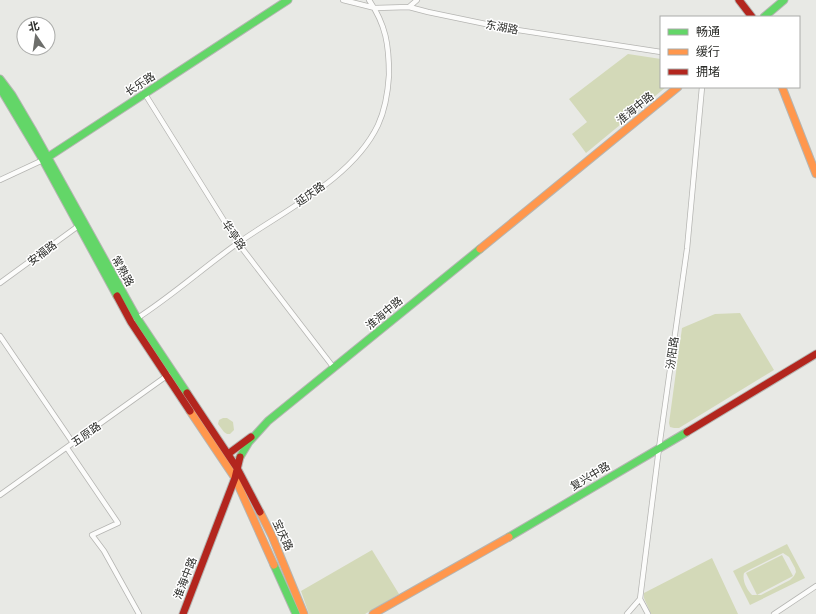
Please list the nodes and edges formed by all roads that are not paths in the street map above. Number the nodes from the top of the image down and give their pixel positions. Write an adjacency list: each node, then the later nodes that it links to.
1 (288, 0): 17 (main road, 长乐路)
2 (344, 0): 8 (street, 东湖路)
3 (369, 0): 8 (street, 延庆路)
4 (417, 0): 7 (street)
5 (739, 0): 9 (main road)
6 (784, 0): 10 (main road)
7 (409, 7): 8 (street, 东湖路); 11 (street, 东湖路)
8 (375, 8): 22 (street, 延庆路)
9 (751, 16)
10 (765, 16)
11 (660, 52)
12 (0, 79): 18 (main road, 常熟路)
13 (0, 88): 18 (main road, 常熟路)
14 (677, 88): 27 (main road, 淮海中路)
15 (702, 88): 32 (street, 汾阳路)
16 (782, 88): 19 (main road)
17 (145, 94): 18 (main road, 长乐路); 22 (street, 华亭路)
18 (46, 159): 20 (street, 长乐路); 21 (main road, 常熟路)
19 (816, 172)
20 (0, 180)
21 (81, 223): 23 (street, 安福路); 24 (main road, 常熟路)
22 (238, 243): 24 (street, 延庆路); 27 (street, 华亭路)
23 (0, 284)
24 (134, 320): 28 (main road, 常熟路)
25 (0, 336): 30 (street)
26 (816, 354): 32 (main road, 复兴中路)
27 (334, 368): 29 (main road, 淮海中路)
28 (170, 374): 30 (street, 五原路); 33 (main road, 常熟路); 35 (main road, 常熟路)
29 (259, 431): 33 (main road); 34 (main road, 淮海中路)
30 (73, 443): 31 (street, 五原路)
31 (67, 448): 36 (street, 五原路); 39 (street)
32 (659, 448): 38 (street, 汾阳路); 43 (main road, 复兴中路)
33 (228, 454): 34 (main road, 常熟路)
34 (237, 468): 35 (main road, 淮海中路); 42 (main road, 宝庆路)
35 (235, 478): 40 (main road, 淮海中路); 41 (main road, 宝庆路)
36 (0, 495)
37 (816, 586): 46 (street)
38 (640, 599): 44 (street); 45 (street)
39 (139, 614)
40 (183, 614)
41 (296, 614)
42 (304, 614)
43 (373, 614)
44 (627, 614)
45 (648, 614)
46 (774, 614)

